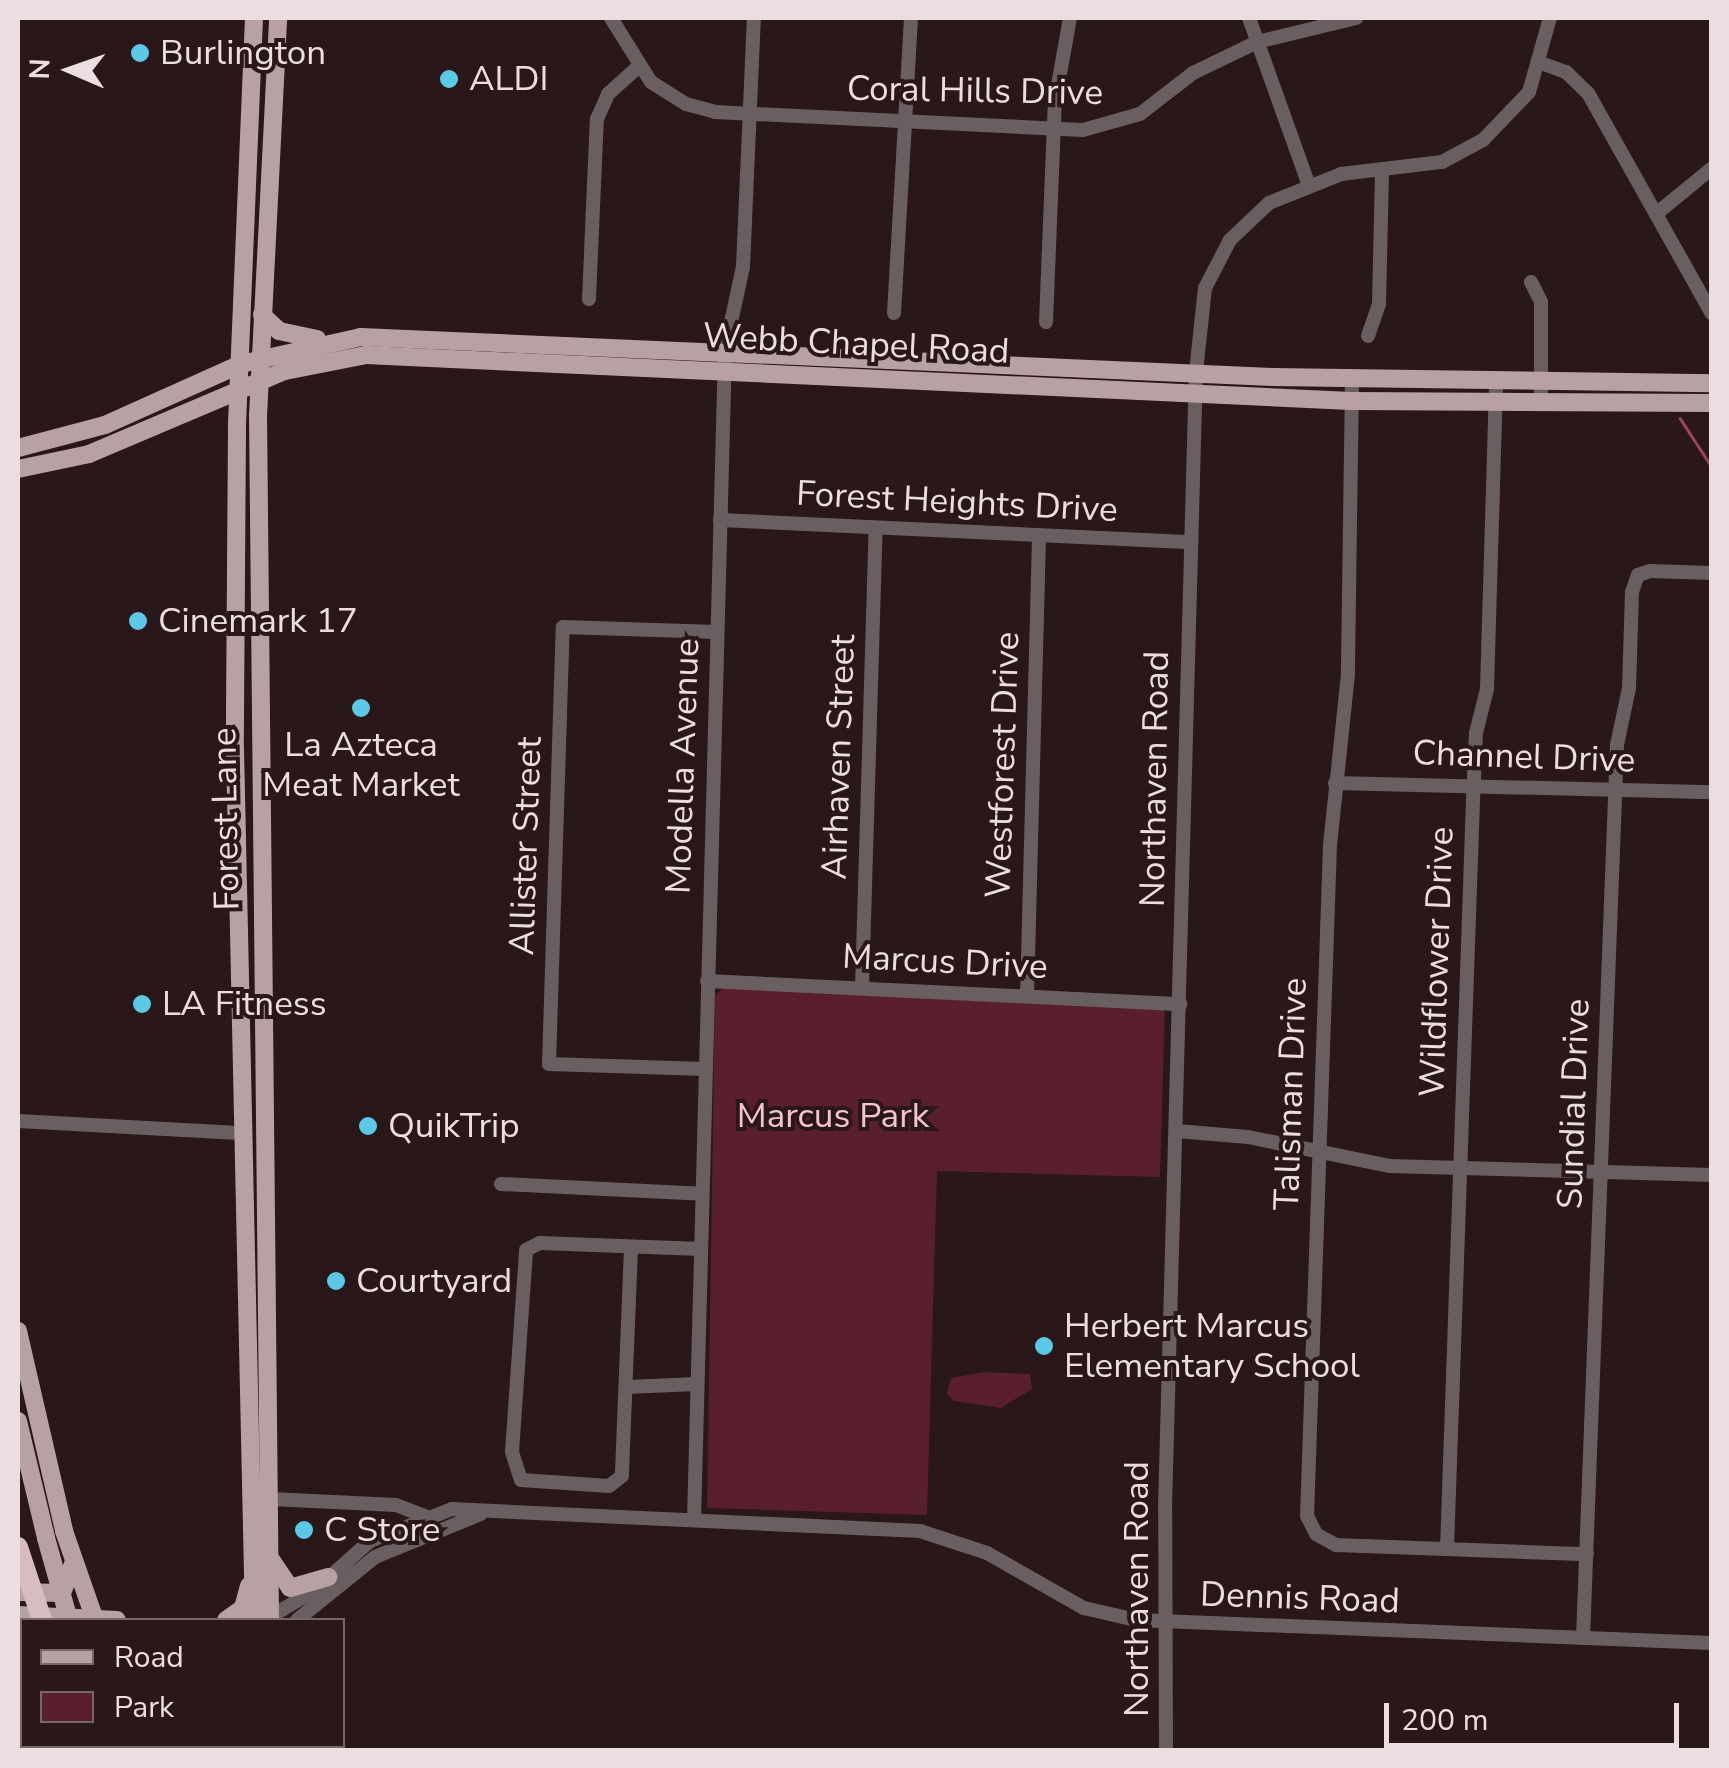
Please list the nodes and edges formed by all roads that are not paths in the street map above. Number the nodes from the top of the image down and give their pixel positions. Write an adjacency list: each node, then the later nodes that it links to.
1 (254, 18): 13 (main road, Forest Lane)
2 (278, 18): 14 (main road, Forest Lane)
3 (611, 18): 12 (street, Coral Hills Drive)
4 (754, 18): 15 (street, Modella Avenue)
5 (911, 18): 16 (street)
6 (1070, 18): 17 (street)
7 (1249, 18): 10 (street)
8 (1356, 18): 10 (street, Coral Hills Drive)
9 (1550, 18): 11 (street, Northaven Road)
10 (1257, 42): 17 (street, Coral Hills Drive); 20 (street)
11 (1541, 64): 19 (street, Northaven Road); 21 (street)
12 (638, 67): 15 (street, Coral Hills Drive); 25 (street)
13 (250, 108): 14 (main road); 22 (main road, Forest Lane)
14 (273, 110): 23 (main road, Forest Lane)
15 (750, 115): 16 (street, Coral Hills Drive); 33 (street, Modella Avenue)
16 (902, 123): 17 (street, Coral Hills Drive); 26 (street)
17 (1055, 130): 29 (street)
18 (1712, 168): 21 (street)
19 (1382, 169): 20 (street, Northaven Road); 30 (street)
20 (1308, 183): 37 (street, Northaven Road)
21 (1656, 214): 27 (street)
22 (246, 229): 23 (main road); 35 (main road, Forest Lane)
23 (267, 230): 28 (main road, Forest Lane)
24 (1531, 282): 39 (street)
25 (588, 298)
26 (894, 313)
27 (1712, 314)
28 (262, 316): 31 (main road); 34 (main road, Forest Lane)
29 (1046, 322)
30 (1368, 336)
31 (333, 339): 32 (main road, Webb Chapel Road); 34 (main road, Webb Chapel Road)
32 (413, 347): 33 (main road, Webb Chapel Road); 36 (main road, Webb Chapel Road); 40 (main road, Webb Chapel Road)
33 (725, 350): 36 (street, Modella Avenue); 37 (main road, Webb Chapel Road)
34 (260, 358): 35 (main road, Webb Chapel Road); 40 (main road, Forest Lane)
35 (241, 364): 43 (main road, Forest Lane); 49 (main road, Webb Chapel Road)
36 (724, 371): 44 (main road, Webb Chapel Road); 51 (street, Modella Avenue)
37 (1196, 372): 41 (main road, Webb Chapel Road); 44 (street, Northaven Road)
38 (1496, 379): 39 (main road, Webb Chapel Road); 41 (main road, Webb Chapel Road); 45 (street, Wildflower Drive)
39 (1541, 379): 42 (main road, Webb Chapel Road); 46 (street)
40 (259, 380): 43 (main road, Webb Chapel Road); 58 (main road, Forest Lane)
41 (1352, 380): 47 (street, Talisman Drive)
42 (1712, 383)
43 (239, 388): 50 (main road, Webb Chapel Road); 57 (main road, Forest Lane)
44 (1196, 393): 47 (main road, Webb Chapel Road); 54 (street, Northaven Road)
45 (1495, 400): 46 (main road, Webb Chapel Road); 47 (main road, Webb Chapel Road); 62 (street, Wildflower Drive)
46 (1541, 400): 48 (main road, Webb Chapel Road)
47 (1351, 402): 61 (street, Talisman Drive)
48 (1712, 403)
49 (18, 448)
50 (18, 469)
51 (720, 520): 52 (street, Forest Heights Drive); 56 (street, Modella Avenue)
52 (876, 528): 53 (street, Forest Heights Drive); 68 (street, Airhaven Street)
53 (1039, 537): 54 (street, Forest Heights Drive); 69 (street, Westforest Drive)
54 (1191, 542): 70 (street, Northaven Road)
55 (1712, 573): 63 (street, Sundial Drive)
56 (717, 632): 67 (street, Modella Avenue); 71 (street, Allister Street)
57 (236, 633): 58 (main road); 59 (main road, Forest Lane)
58 (258, 633): 60 (main road, Forest Lane)
59 (235, 749): 60 (main road); 65 (main road, Forest Lane)
60 (257, 750): 66 (main road, Forest Lane)
61 (1335, 782): 62 (street, Channel Drive); 76 (street, Talisman Drive)
62 (1474, 786): 63 (street, Channel Drive); 77 (street, Wildflower Drive)
63 (1615, 791): 64 (street, Channel Drive); 78 (street, Sundial Drive)
64 (1712, 792)
65 (236, 897): 66 (main road); 74 (main road, Forest Lane)
66 (259, 898): 75 (main road, Forest Lane)
67 (707, 981): 68 (street, Marcus Drive); 71 (street, Modella Avenue)
68 (862, 988): 69 (street, Marcus Drive)
69 (1027, 996): 70 (street, Marcus Drive)
70 (1180, 1004): 73 (street, Northaven Road)
71 (705, 1069): 81 (street, Modella Avenue)
72 (18, 1121): 74 (street)
73 (1177, 1131): 76 (street); 116 (street, Northaven Road)
74 (238, 1133): 75 (main road); 84 (main road, Forest Lane)
75 (262, 1134): 85 (main road, Forest Lane)
76 (1319, 1154): 77 (street); 98 (street, Talisman Drive)
77 (1460, 1168): 78 (street); 98 (street, Wildflower Drive)
78 (1602, 1171): 79 (street); 99 (street, Sundial Drive)
79 (1712, 1175)
80 (501, 1184): 81 (street)
81 (702, 1194): 83 (street, Modella Avenue)
82 (632, 1248): 83 (street); 87 (street); 87 (street)
83 (700, 1249): 88 (street, Modella Avenue)
84 (244, 1307): 85 (main road); 90 (main road, Forest Lane)
85 (266, 1307): 91 (main road, Forest Lane)
86 (18, 1331): 101 (main road)
87 (627, 1382): 88 (street)
88 (698, 1384): 95 (street, Modella Avenue)
89 (18, 1421): 109 (main road, bridge)
90 (250, 1450): 91 (main road); 102 (main road, Forest Lane)
91 (270, 1450): 92 (main road, Forest Lane)
92 (272, 1499): 94 (street); 100 (main road, Forest Lane)
93 (486, 1511): 94 (street, Dennis Road); 95 (street, Dennis Road); 96 (street)
94 (425, 1516): 96 (street)
95 (694, 1520): 116 (street, Dennis Road)
96 (380, 1545): 103 (street); 115 (street)
97 (18, 1547): 106 (highway, bridge); 107 (highway, bridge)
98 (1447, 1549): 99 (street, Talisman Drive)
99 (1587, 1554): 117 (street, Sundial Drive)
100 (271, 1558): 103 (main road); 113 (main road, Forest Lane)
101 (74, 1562): 104 (main road); 110 (main road)
102 (253, 1566): 111 (main road); 112 (main road, Forest Lane)
103 (328, 1577): 114 (street)
104 (18, 1592)
105 (18, 1615): 108 (main road)
106 (33, 1618)
107 (41, 1618)
108 (64, 1618)
109 (68, 1618)
110 (94, 1618)
111 (229, 1618)
112 (260, 1618)
113 (260, 1618)
114 (263, 1618)
115 (299, 1618)
116 (1171, 1622): 117 (street, Dennis Road); 119 (street, Northaven Road)
117 (1583, 1638): 118 (street, Dennis Road)
118 (1712, 1643)
119 (1166, 1750)

